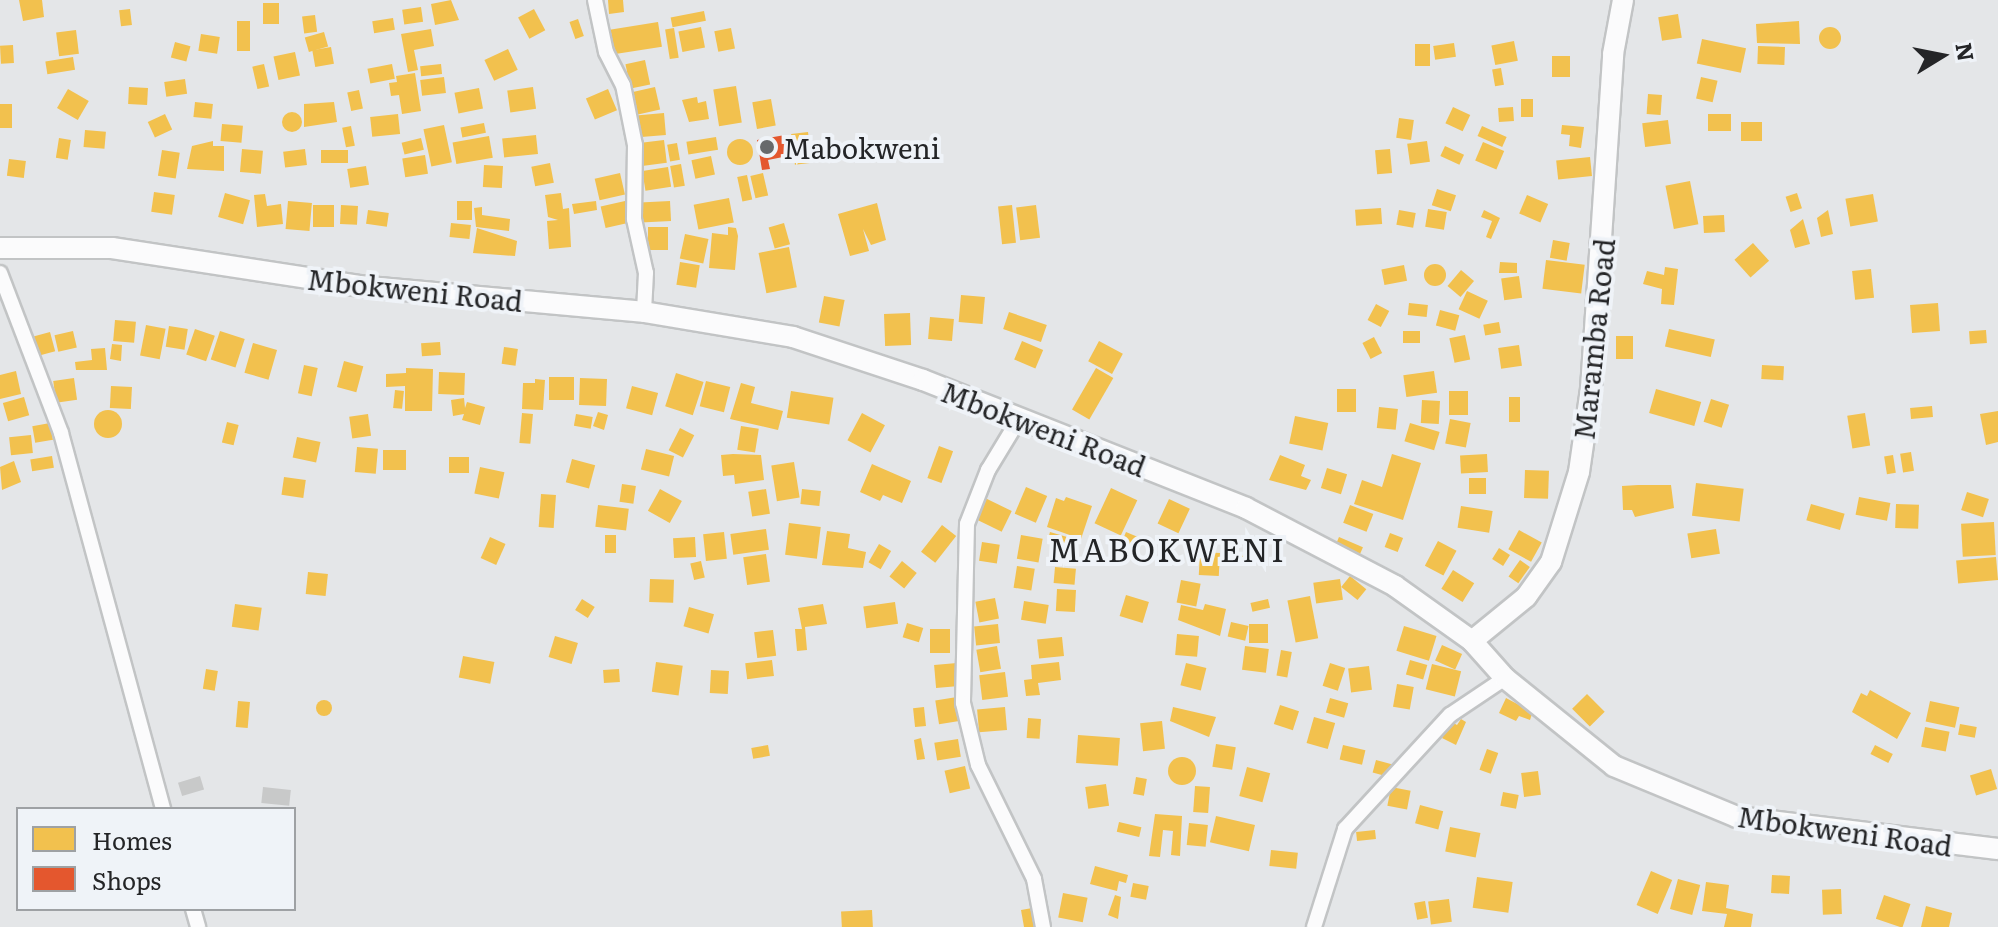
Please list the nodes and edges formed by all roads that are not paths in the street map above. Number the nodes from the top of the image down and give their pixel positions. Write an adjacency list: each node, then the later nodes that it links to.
1 (595, 0): 5 (street)
2 (1623, 0): 7 (street, Maramba Road)
3 (0, 248): 5 (street, Mbokweni Road)
4 (0, 273): 9 (street)
5 (644, 312): 6 (street, Mbokweni Road)
6 (1019, 419): 7 (street, Mbokweni Road); 11 (street)
7 (1472, 641): 8 (street, Mbokweni Road)
8 (1505, 678): 10 (street, Mbokweni Road); 12 (street)
9 (162, 807)
10 (1998, 849)
11 (1043, 927)
12 (1314, 927)

